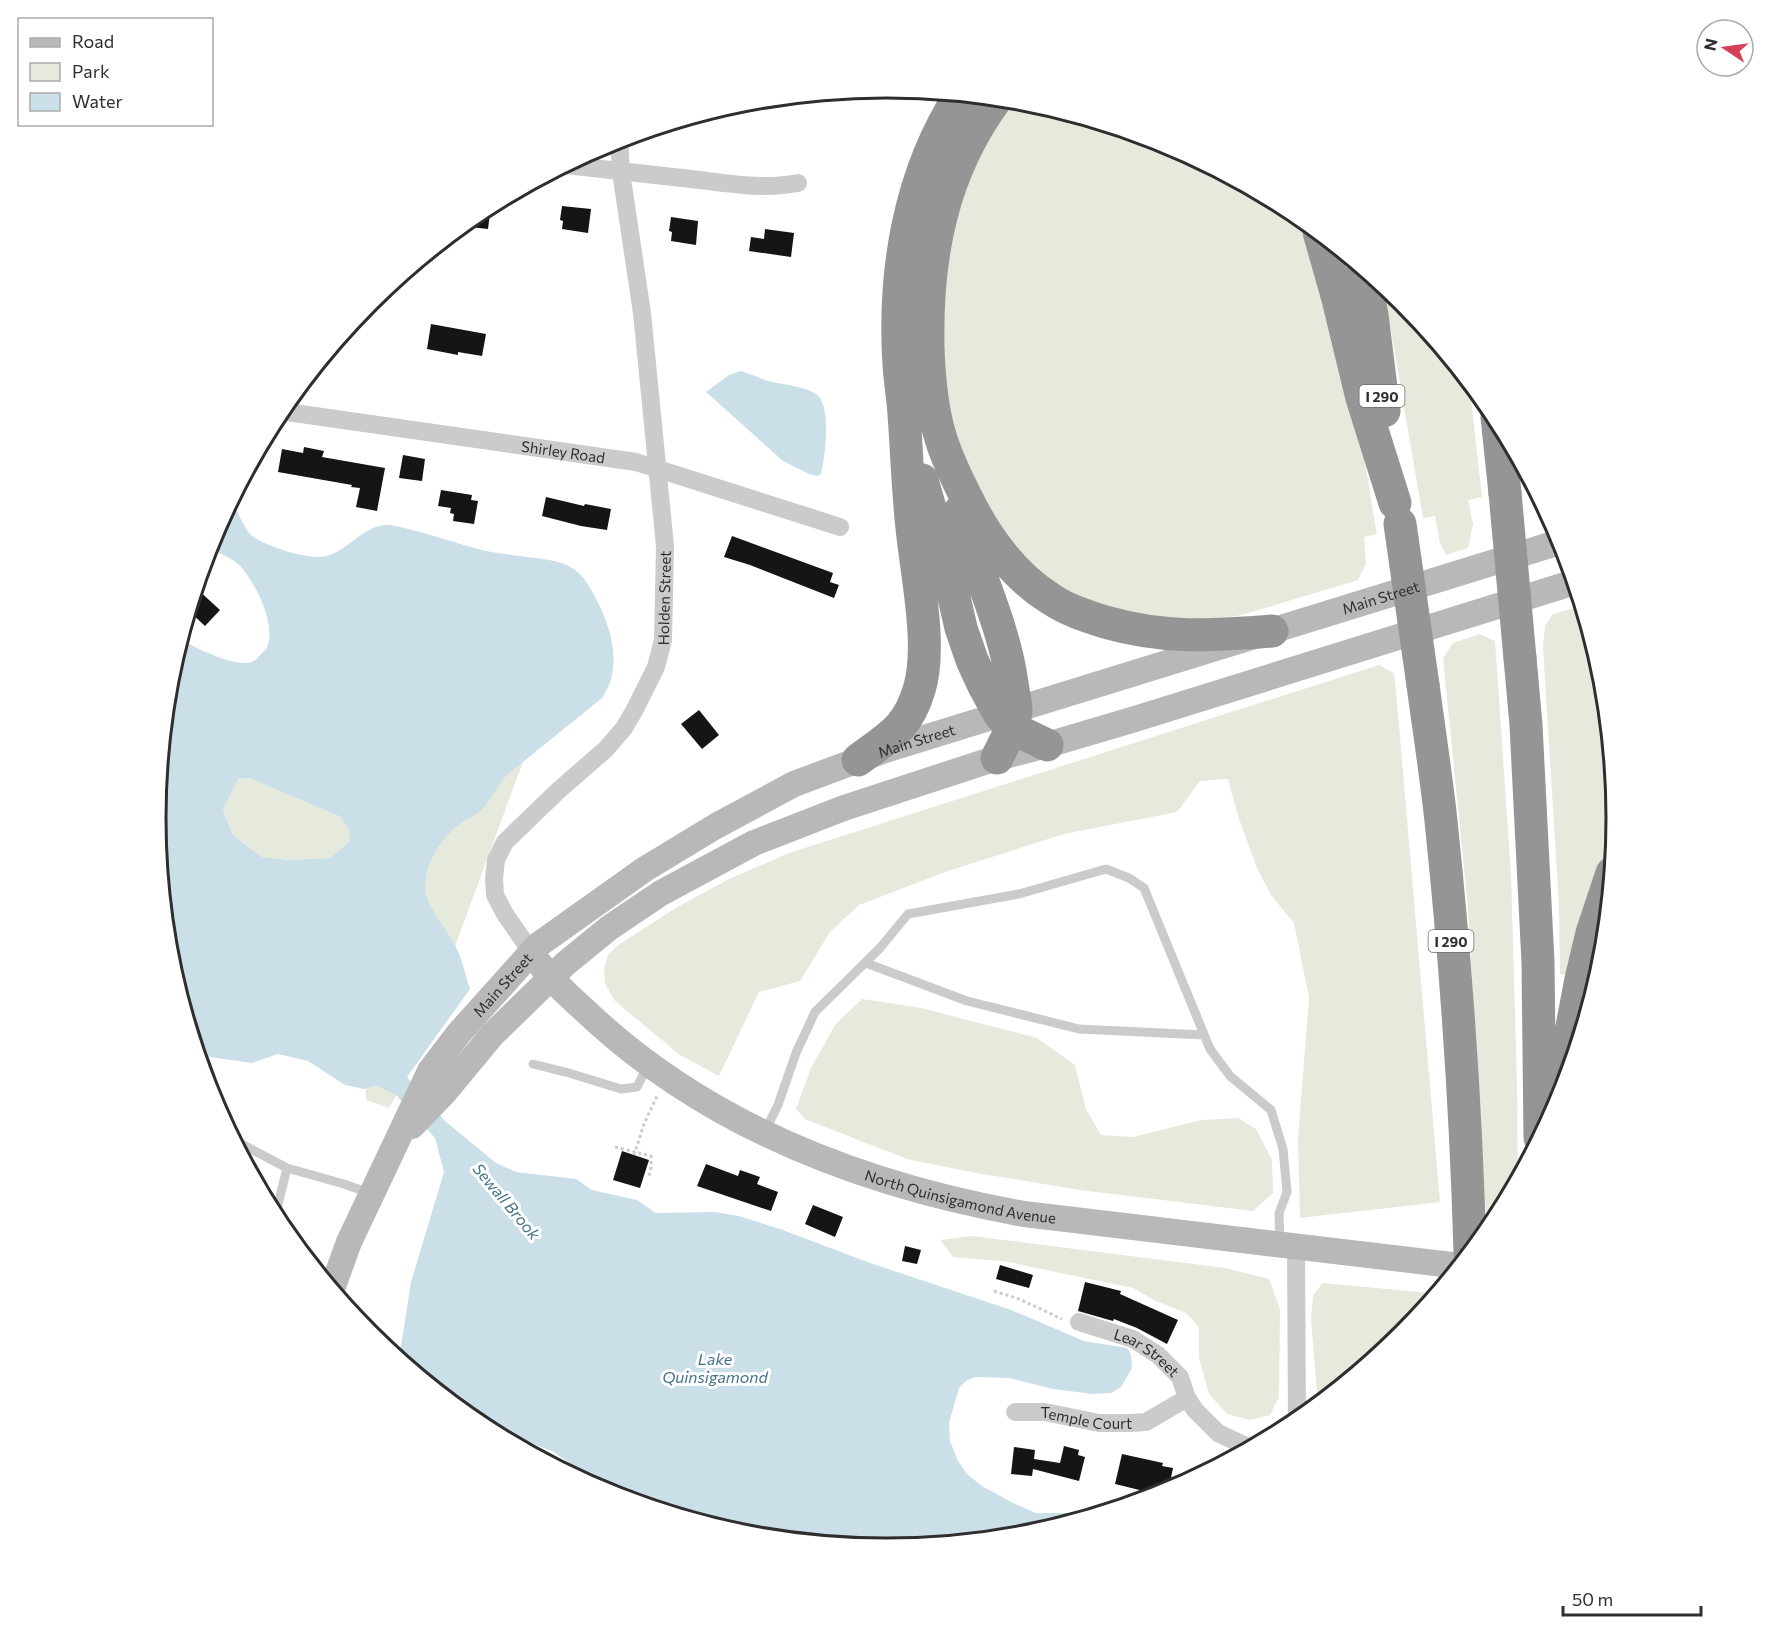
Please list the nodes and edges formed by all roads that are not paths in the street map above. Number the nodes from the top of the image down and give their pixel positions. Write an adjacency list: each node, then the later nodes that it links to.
1 (956, 101): 9 (highway)
2 (992, 106): 12 (highway)
3 (620, 149): 5 (street, Holden Street)
4 (579, 167): 5 (street)
5 (621, 172): 6 (street); 13 (street, Holden Street)
6 (798, 183)
7 (1323, 244): 14 (highway)
8 (1365, 279): 14 (highway, I 290)
9 (903, 396): 19 (highway); 22 (highway)
10 (291, 413): 13 (street, Shirley Road)
11 (1499, 440): 31 (highway, bridge)
12 (943, 445): 18 (highway); 19 (highway)
13 (657, 469): 15 (street, Shirley Road); 24 (street, Holden Street)
14 (1397, 513): 38 (highway, I 290, bridge)
15 (840, 527)
16 (1553, 544): 18 (main road, Main Street)
17 (1568, 584): 20 (main road, Main Street)
18 (1272, 631): 19 (main road, Main Street)
19 (1009, 718): 20 (highway); 21 (highway); 22 (main road, Main Street)
20 (1047, 745): 21 (main road, Main Street)
21 (997, 758): 26 (main road, Main Street)
22 (858, 760): 24 (main road, Main Street)
23 (1602, 904): 28 (highway)
24 (532, 953): 26 (main road, North Quinsigamond Avenue); 33 (main road, Main Street)
25 (866, 963): 27 (lane); 27 (lane); 32 (lane)
26 (550, 978): 29 (main road, North Quinsigamond Avenue); 33 (main road, Main Street)
27 (1204, 1035): 39 (lane)
28 (1566, 1057)
29 (649, 1063): 30 (lane); 32 (main road, North Quinsigamond Avenue)
30 (533, 1064)
31 (1540, 1122)
32 (764, 1132): 39 (main road, North Quinsigamond Avenue)
33 (399, 1140): 36 (main road, Main Street)
34 (245, 1146): 35 (lane)
35 (287, 1168): 36 (lane); 37 (lane)
36 (371, 1194): 41 (main road, Main Street)
37 (278, 1204)
38 (1470, 1241)
39 (1288, 1246): 40 (main road, North Quinsigamond Avenue); 44 (street)
40 (1451, 1265)
41 (335, 1281)
42 (1078, 1322): 43 (street, Lear Street)
43 (1187, 1398): 45 (street, Temple Court); 46 (street, Lear Street)
44 (1295, 1411)
45 (1015, 1412)
46 (1242, 1445)

